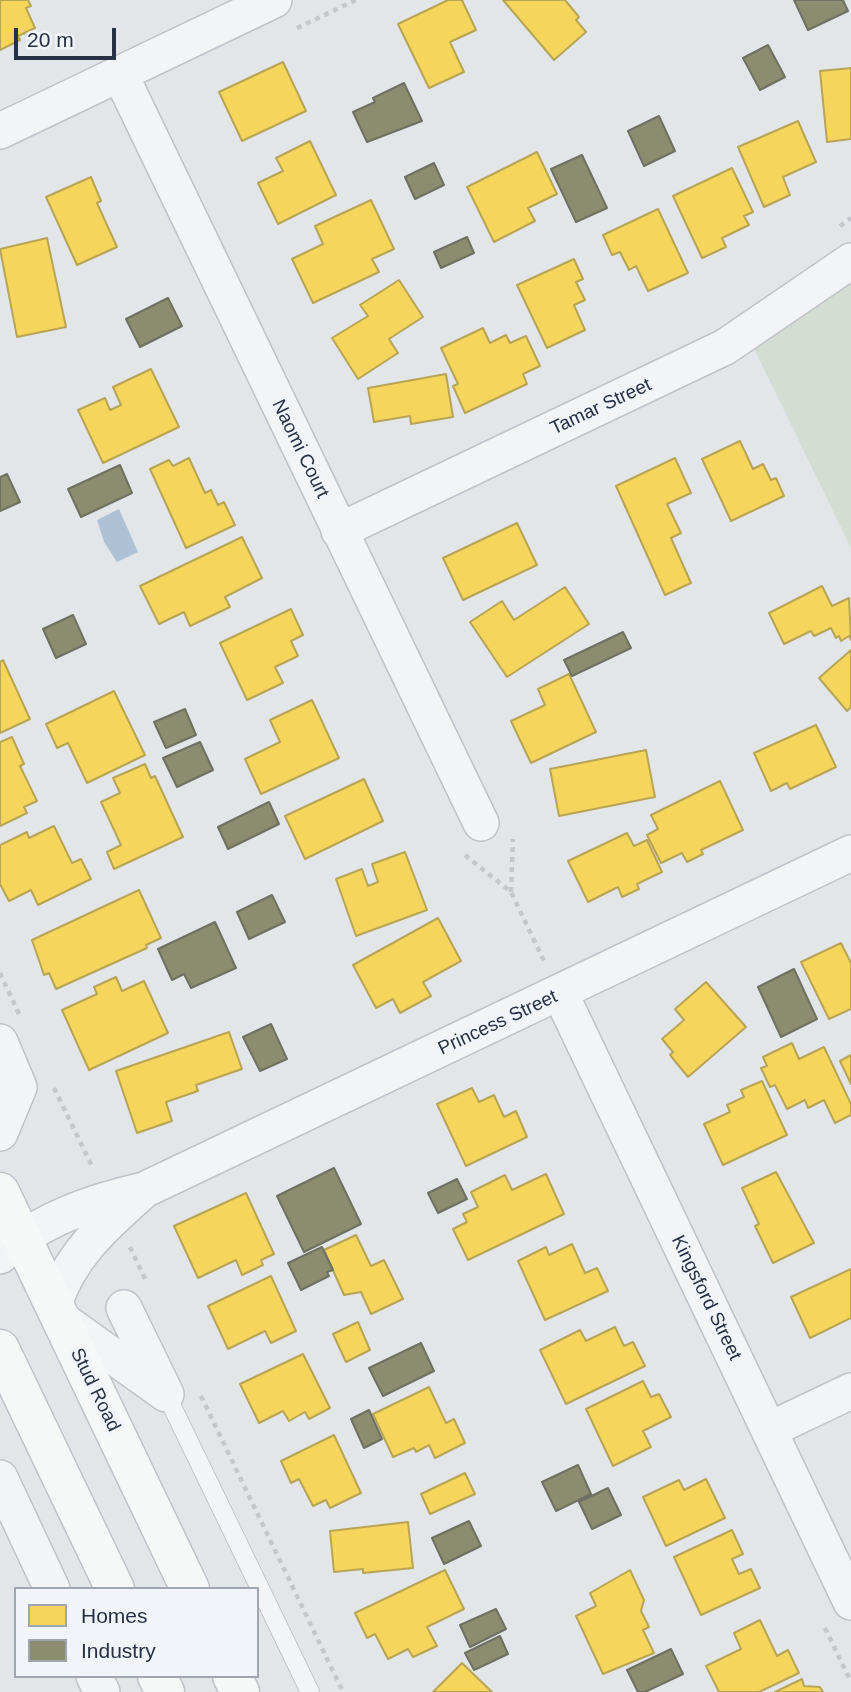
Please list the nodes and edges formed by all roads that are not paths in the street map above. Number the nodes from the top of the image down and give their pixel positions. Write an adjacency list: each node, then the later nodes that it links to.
1 (274, 0): 2 (street)
2 (120, 74): 3 (street); 5 (street, Naomi Court)
3 (0, 131)
4 (851, 261): 5 (street, Tamar Street)
5 (339, 531): 6 (street, Naomi Court)
6 (481, 823)
7 (851, 853): 8 (street, Princess Street)
8 (560, 993): 11 (street, Princess Street); 19 (street, Kingsford Street)
9 (0, 1042): 10 (street)
10 (0, 1133)
11 (144, 1190): 13 (street, Princess Street); 15 (street, Princess Street)
12 (0, 1192): 13 (main road, Stud Road)
13 (11, 1246): 15 (main road, Stud Road)
14 (137, 1298): 17 (street)
15 (57, 1312): 17 (street); 23 (main road, Stud Road)
16 (4, 1375): 22 (main road)
17 (182, 1391): 25 (lane)
18 (851, 1391): 19 (street)
19 (769, 1430): 24 (street, Kingsford Street)
20 (0, 1478): 21 (street)
21 (51, 1587)
22 (114, 1587)
23 (189, 1587)
24 (851, 1602)
25 (310, 1692)

